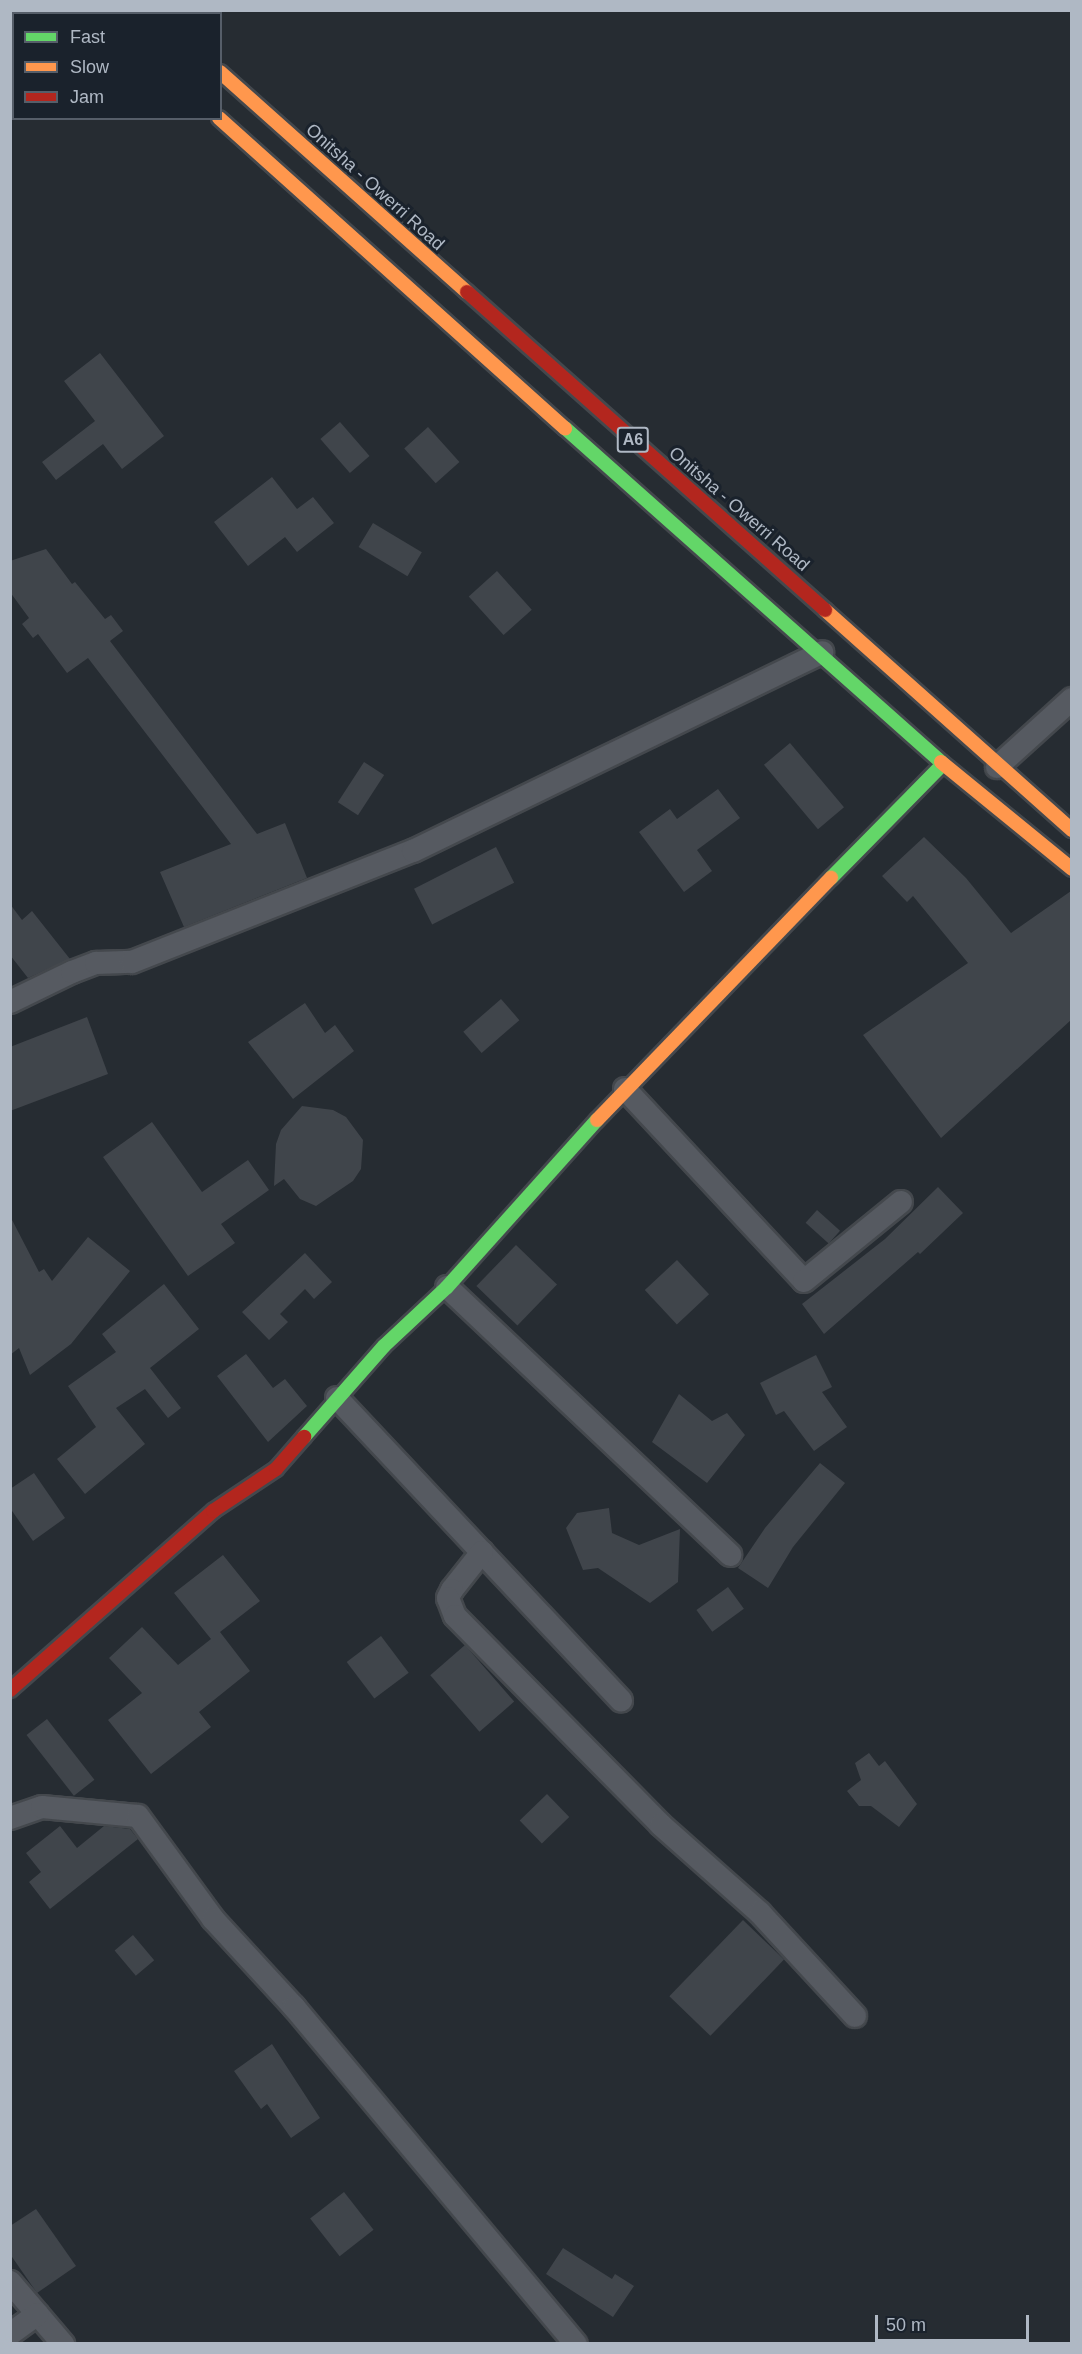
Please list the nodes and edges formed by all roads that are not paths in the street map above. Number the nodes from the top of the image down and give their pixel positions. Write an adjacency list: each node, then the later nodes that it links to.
1 (222, 74): 6 (main road, Onitsha - Owerri Road / A6)
2 (221, 120): 3 (main road, A6)
3 (822, 652): 5 (main road, A6); 9 (street)
4 (1071, 699): 6 (street)
5 (943, 764): 8 (main road, A6); 10 (main road)
6 (997, 766): 7 (main road, Onitsha - Owerri Road / A6)
7 (1071, 830)
8 (1071, 869)
9 (10, 1002)
10 (625, 1089): 11 (street); 12 (main road)
11 (901, 1202)
12 (447, 1287): 13 (main road); 15 (street)
13 (337, 1398): 14 (street); 16 (main road)
14 (482, 1552): 17 (street); 19 (street)
15 (730, 1555)
16 (10, 1690)
17 (621, 1700)
18 (10, 1818): 24 (street)
19 (855, 2016)
20 (10, 2282): 21 (street)
21 (38, 2314): 22 (street); 23 (street)
22 (10, 2334)
23 (63, 2343)
24 (576, 2343)

